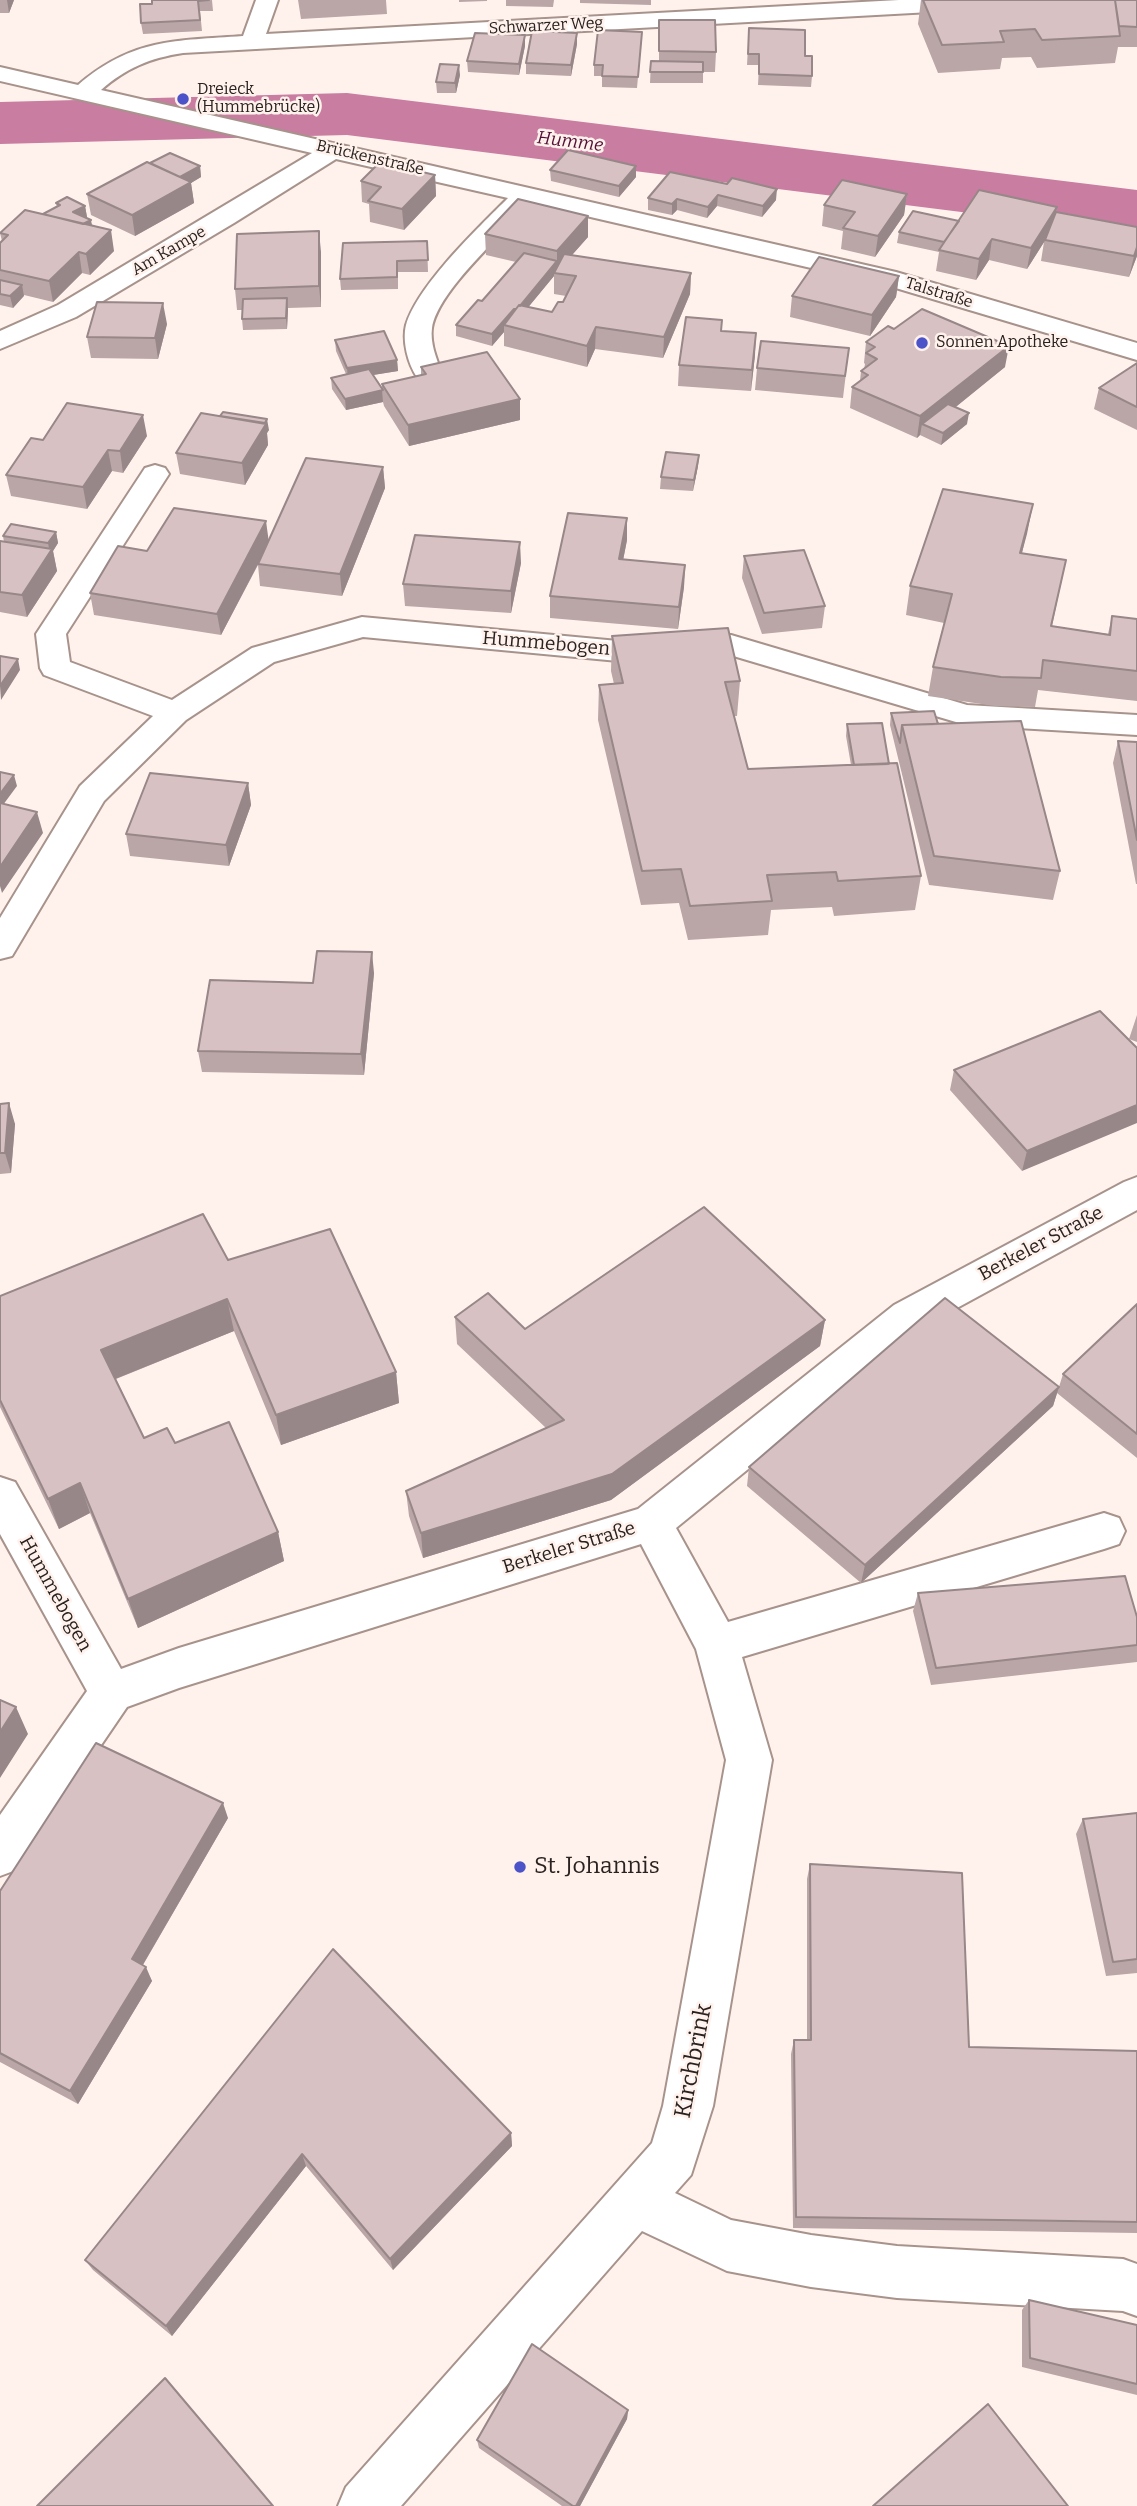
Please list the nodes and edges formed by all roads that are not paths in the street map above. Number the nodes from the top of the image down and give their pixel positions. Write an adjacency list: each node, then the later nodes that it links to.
1 (267, 0): 3 (street)
2 (1023, 0): 3 (street, Schwarzer Weg)
3 (252, 42): 5 (street, Schwarzer Weg)
4 (0, 74): 5 (street, Brückenstraße)
5 (83, 93): 6 (street, Brückenstraße)
6 (333, 150): 7 (street, Brückenstraße); 9 (street, Am Kampe)
7 (527, 194): 8 (street, Brückenstraße); 11 (street)
8 (739, 243): 10 (street, Talstraße)
9 (0, 341)
10 (1137, 352)
11 (427, 371)
12 (155, 474): 13 (street)
13 (175, 713): 14 (street, Hummebogen); 15 (street, Hummebogen)
14 (1137, 725)
15 (0, 947)
16 (1137, 1192): 18 (street, Berkeler Straße)
17 (0, 1495): 21 (street, Hummebogen)
18 (652, 1523): 20 (street, Kirchbrink); 21 (street, Berkeler Straße)
19 (1104, 1531): 20 (street)
20 (717, 1646): 23 (street, Kirchbrink)
21 (111, 1693): 22 (street)
22 (0, 1854)
23 (635, 2201): 24 (street); 25 (street, Kirchbrink)
24 (1137, 2290)
25 (365, 2506)

